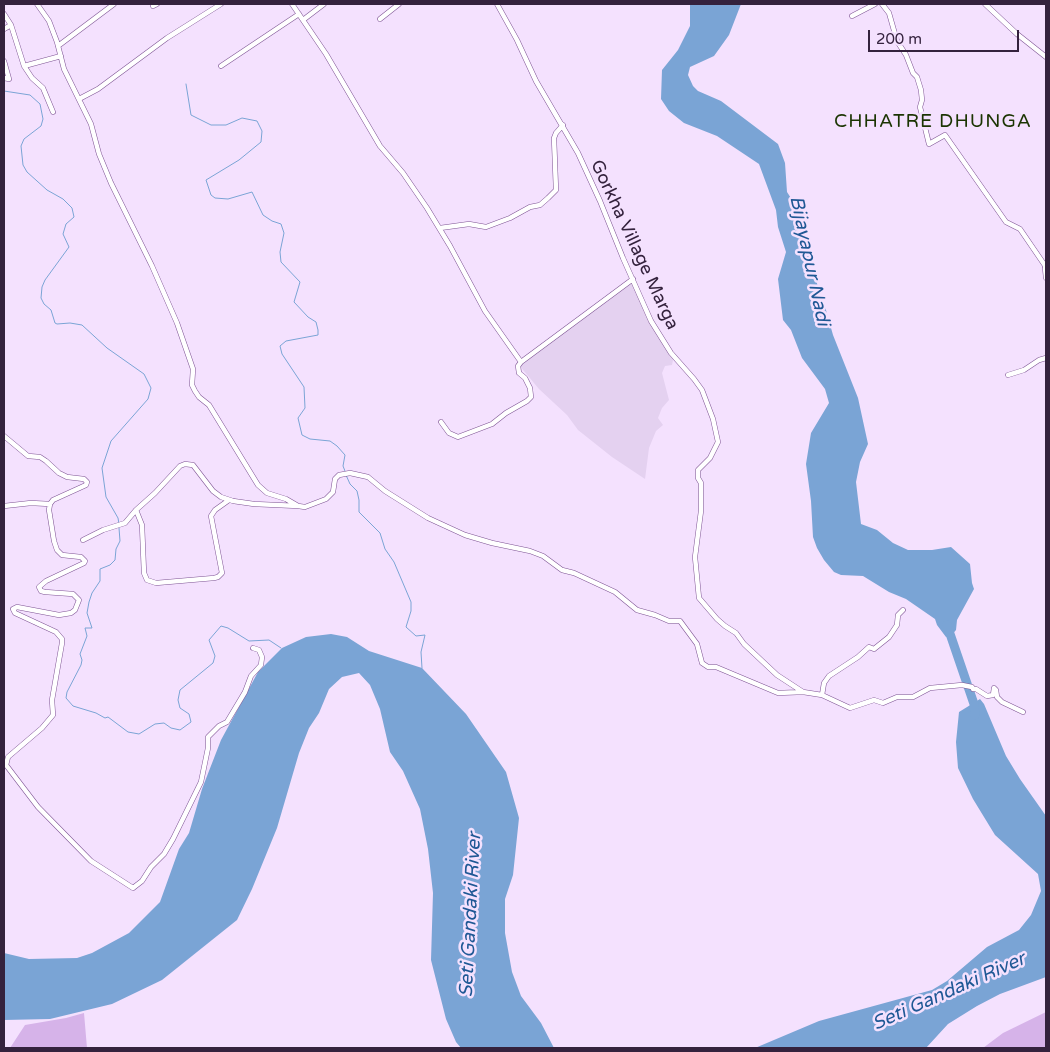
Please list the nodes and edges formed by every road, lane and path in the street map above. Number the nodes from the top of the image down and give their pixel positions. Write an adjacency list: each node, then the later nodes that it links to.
1 (37, 4): 18 (street)
2 (114, 4): 18 (street)
3 (220, 4): 25 (street)
4 (292, 4): 12 (street)
5 (324, 4): 15 (street)
6 (398, 4): 14 (street)
7 (497, 4): 27 (street, Gorkha Village Marga)
8 (875, 4): 13 (street)
9 (882, 4): 29 (street)
10 (985, 4): 20 (street)
11 (4, 14): 16 (street)
12 (299, 14): 15 (street); 23 (street)
13 (852, 16)
14 (380, 19)
15 (303, 20): 28 (street)
16 (11, 25): 17 (street); 22 (street)
17 (4, 29)
18 (58, 46): 19 (street)
19 (61, 56): 22 (street); 25 (street)
20 (1046, 57)
21 (4, 61): 24 (street)
22 (24, 66): 26 (street)
23 (221, 66)
24 (4, 78)
25 (79, 99): 40 (street)
26 (53, 112)
27 (562, 125): 28 (street); 31 (street, Gorkha Village Marga)
28 (440, 228): 33 (street)
29 (1046, 268): 30 (street)
30 (1046, 278)
31 (633, 279): 33 (street); 45 (street, Gorkha Village Marga)
32 (1046, 358): 34 (street)
33 (521, 362): 35 (street)
34 (1008, 375)
35 (441, 422)
36 (4, 436): 38 (street)
37 (229, 500): 40 (street); 41 (street); 41 (street)
38 (50, 504): 39 (street); 44 (street)
39 (4, 506)
40 (298, 506): 45 (street)
41 (136, 510): 42 (street)
42 (83, 540)
43 (903, 610): 46 (street)
44 (253, 648)
45 (803, 692): 46 (street, Gorkha Village Marga)
46 (822, 695): 47 (street, Gorkha Village Marga)
47 (1023, 712)

